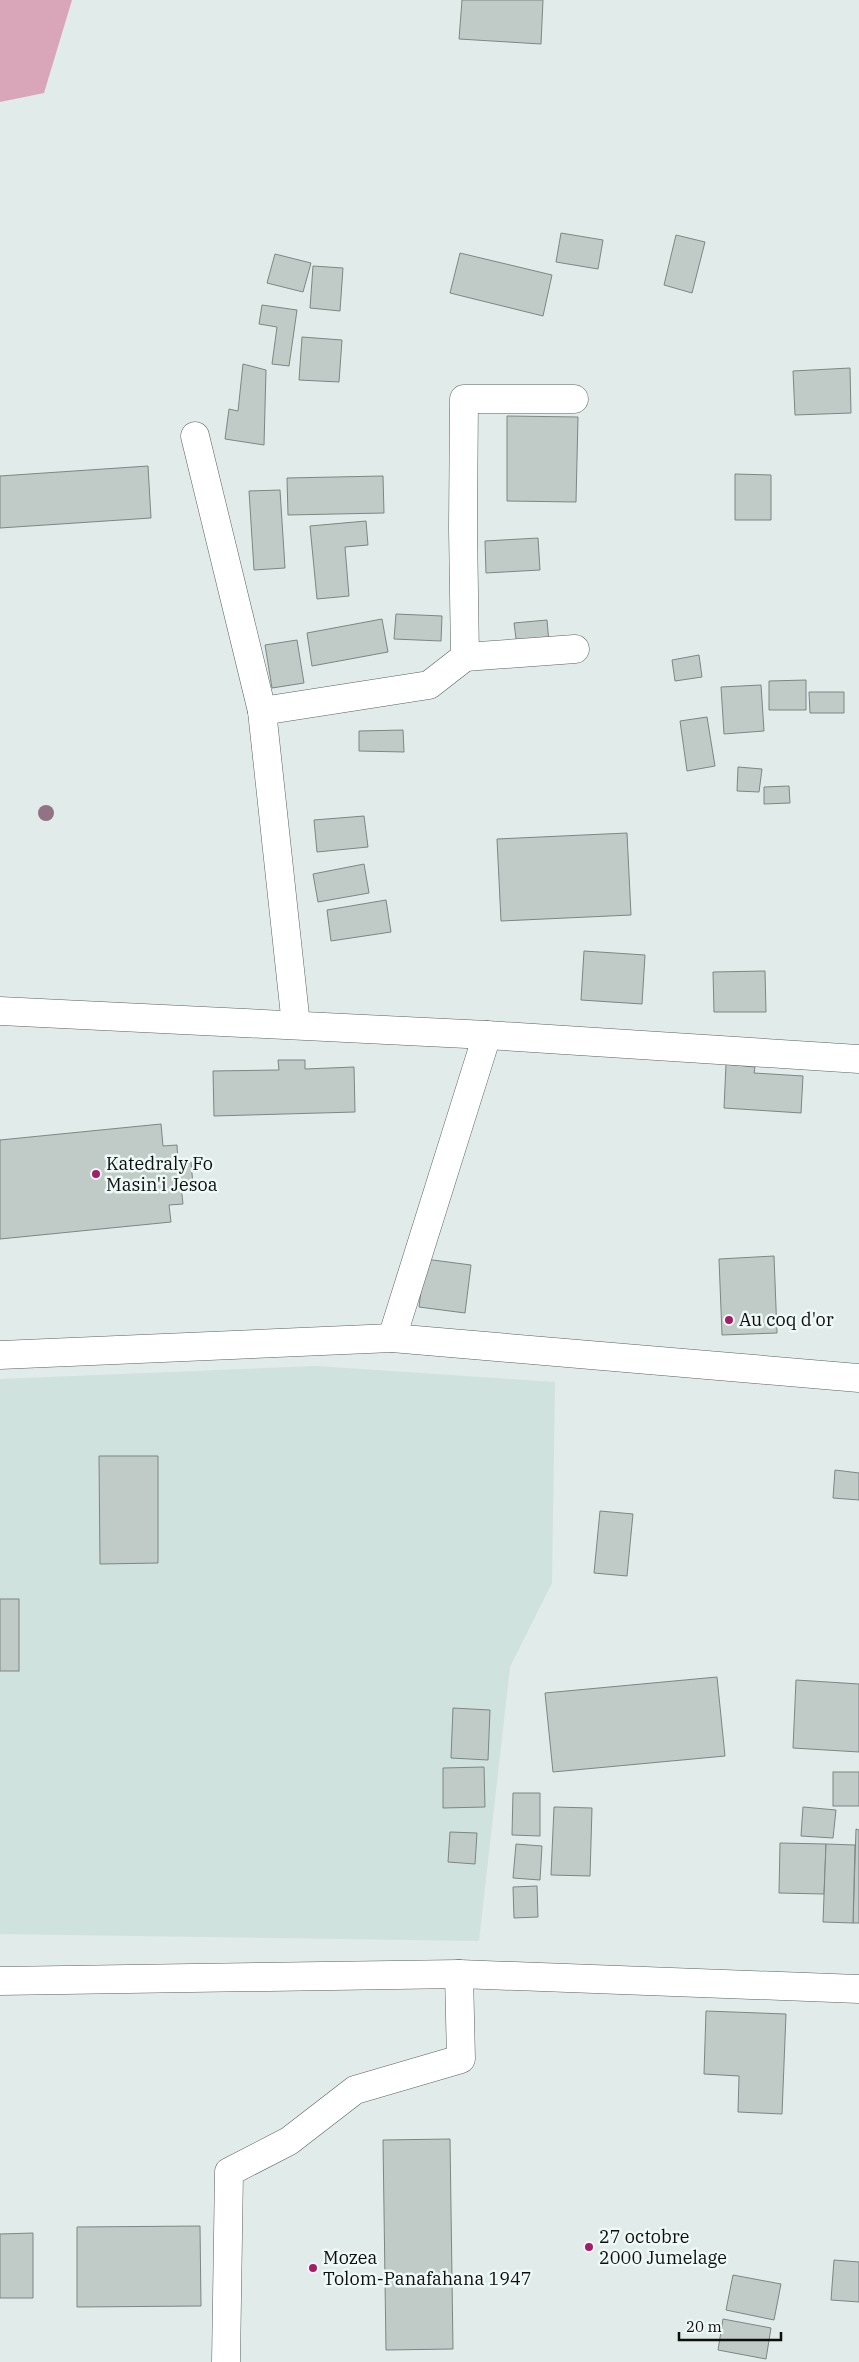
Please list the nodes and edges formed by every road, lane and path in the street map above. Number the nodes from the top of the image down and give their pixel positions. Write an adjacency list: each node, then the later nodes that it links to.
1 (574, 399): 4 (street)
2 (195, 436): 5 (street)
3 (574, 649): 4 (street)
4 (465, 657): 5 (street)
5 (262, 711): 7 (street)
6 (0, 1011): 7 (street)
7 (296, 1025): 8 (street)
8 (487, 1035): 9 (street); 10 (street)
9 (859, 1059)
10 (392, 1338): 11 (street); 12 (street)
11 (0, 1355)
12 (859, 1378)
13 (459, 1974): 14 (street); 15 (street); 16 (street)
14 (0, 1981)
15 (859, 1989)
16 (226, 2362)

